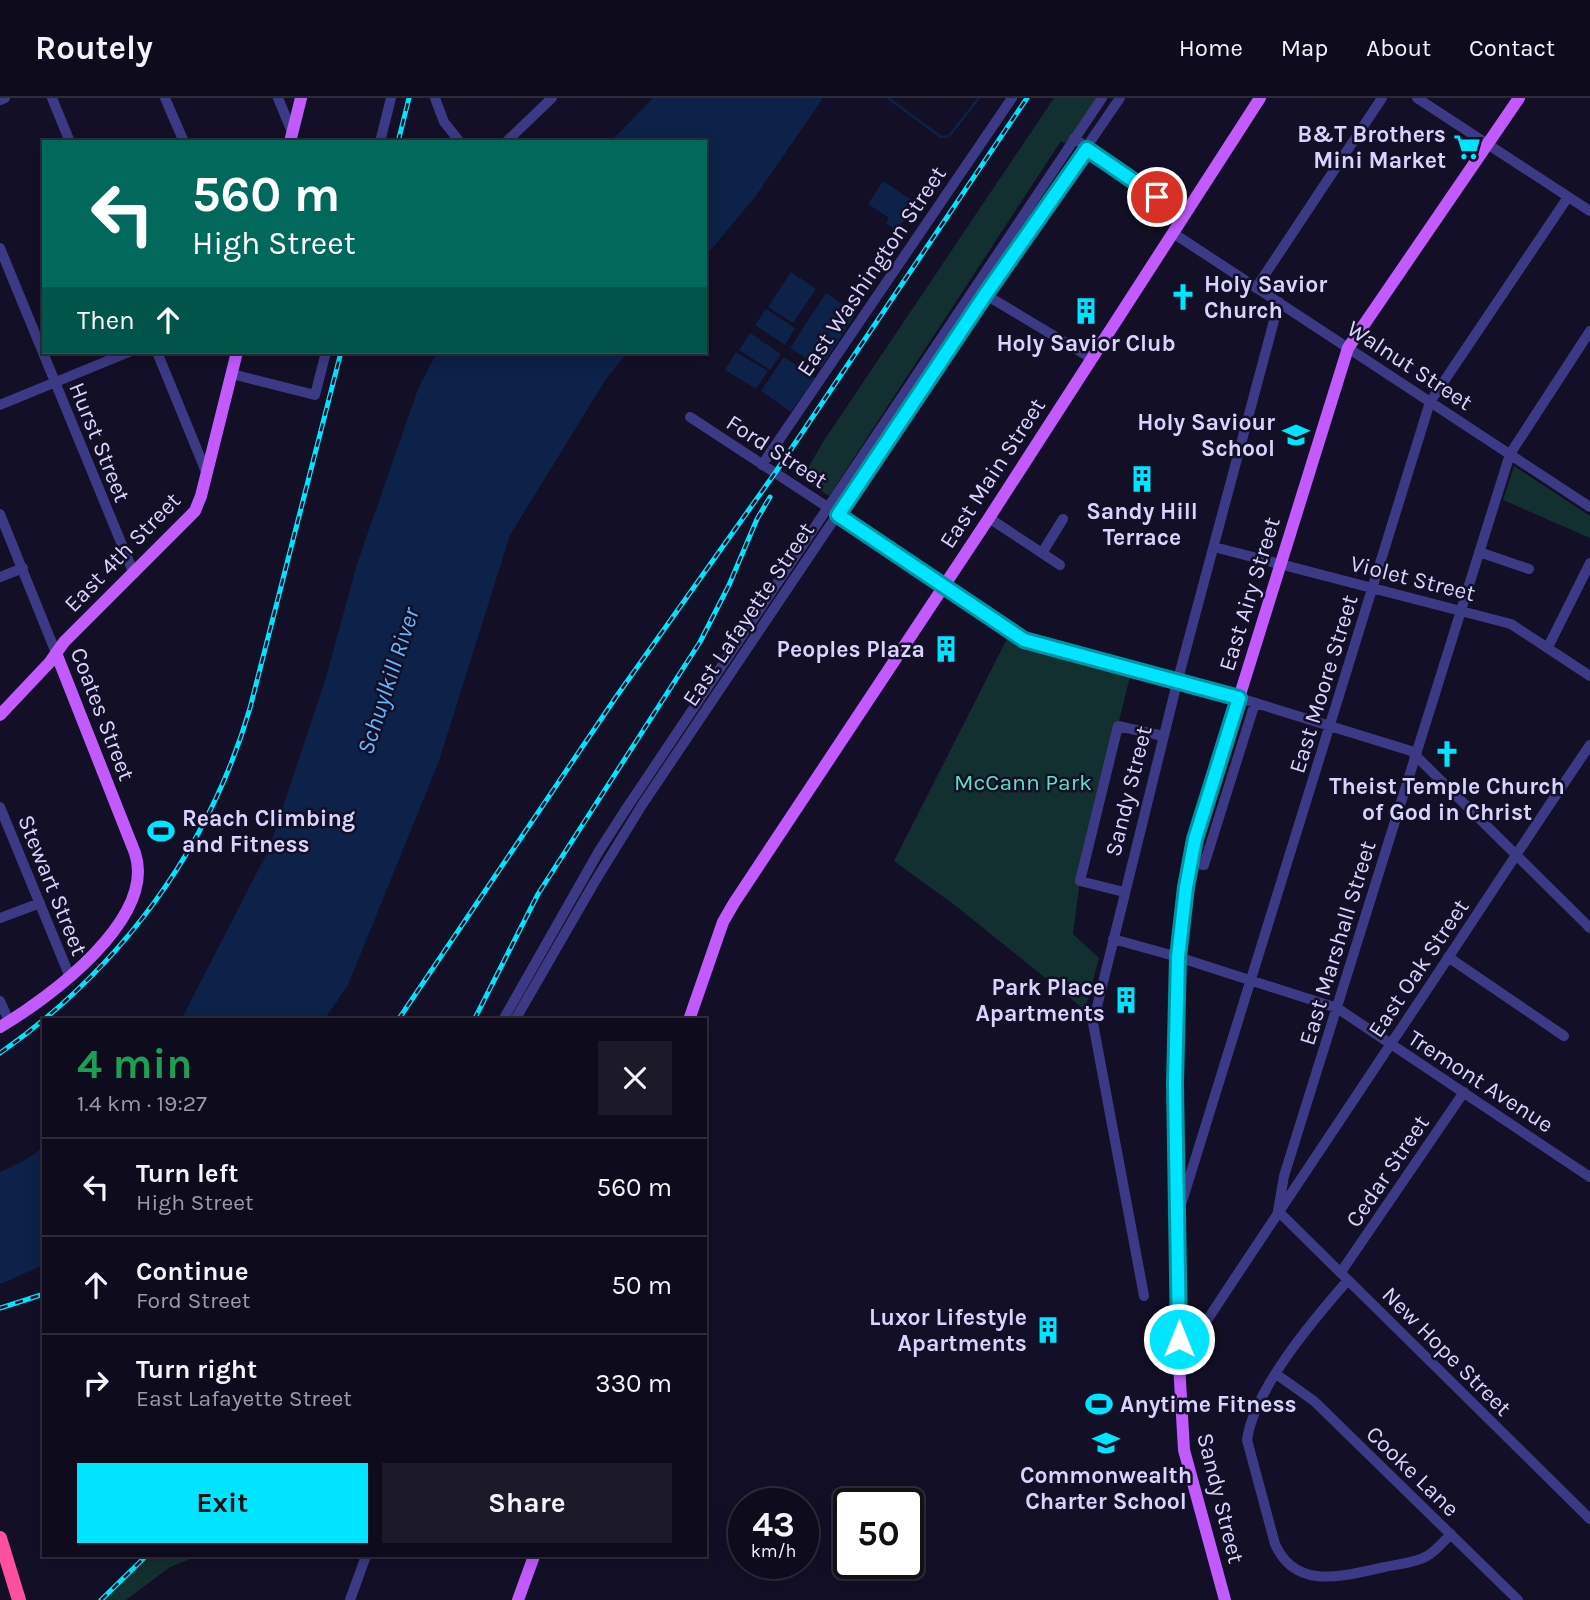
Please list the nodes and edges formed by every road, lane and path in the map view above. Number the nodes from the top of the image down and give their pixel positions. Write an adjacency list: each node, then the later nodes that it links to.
1 (52, 98): 17 (street)
2 (165, 98): 18 (street)
3 (278, 98): 15 (street)
4 (301, 98): 15 (main road)
5 (391, 98): 19 (street)
6 (435, 98): 20 (street)
7 (552, 98): 21 (street)
8 (1012, 98): 48 (street, East Washington Street)
9 (1102, 98): 16 (street, East Lafayette Street)
10 (1120, 98): 23 (street, East Lafayette Street)
11 (1260, 98): 26 (main road, East Main Street)
12 (1382, 98): 30 (street)
13 (1417, 98): 22 (street)
14 (1519, 98): 22 (main road, East Airy Street)
15 (291, 137)
16 (1074, 138): 23 (street); 29 (street, East Lafayette Street)
17 (69, 140)
18 (183, 140)
19 (380, 140)
20 (458, 140)
21 (508, 140)
22 (1488, 144): 24 (street); 34 (main road, East Airy Street)
23 (1087, 149): 26 (street); 31 (street, East Lafayette Street)
24 (1568, 197): 25 (street); 44 (street, East Moore Street)
25 (1590, 211)
26 (1184, 215): 27 (main road, East Main Street)
27 (1173, 233): 30 (street, Walnut Street); 41 (main road, East Main Street)
28 (0, 248): 35 (street, Hurst Street)
29 (974, 287): 31 (street); 51 (street, East Lafayette Street)
30 (1256, 288): 32 (street, Walnut Street)
31 (985, 295): 41 (street); 53 (street, East Lafayette Street)
32 (1279, 302): 34 (street, Walnut Street); 56 (street, Sandy Street)
33 (1590, 331): 47 (street, East Marshall Street)
34 (1348, 348): 44 (street, Walnut Street); 60 (main road, East Airy Street)
35 (42, 350)
36 (44, 354): 43 (street, Hurst Street)
37 (124, 354): 43 (street)
38 (157, 354): 49 (street)
39 (237, 354): 42 (main road, East 4th Street)
40 (325, 354): 42 (street)
41 (1091, 358): 54 (main road, East Main Street)
42 (232, 374): 49 (main road, East 4th Street)
43 (55, 382): 45 (street); 64 (street, Hurst Street)
44 (1430, 402): 47 (street, Walnut Street); 67 (street, East Moore Street)
45 (0, 405)
46 (690, 417): 48 (street, Ford Street)
47 (1510, 454): 50 (street, Walnut Street); 57 (street, East Marshall Street)
48 (762, 465): 51 (street, Ford Street)
49 (207, 474): 64 (main road, East 4th Street)
50 (1590, 507)
51 (828, 508): 53 (street, Ford Street); 97 (street, East Lafayette Street)
52 (0, 513): 62 (street, Coates Street)
53 (838, 515): 66 (street, Ford Street); 98 (street, East Lafayette Street)
54 (989, 518): 58 (street); 66 (main road, East Main Street)
55 (1063, 519): 58 (street)
56 (1214, 547): 60 (street, Violet Street); 72 (street, Sandy Street)
57 (1479, 552): 63 (street); 68 (street, East Marshall Street)
58 (1042, 553): 61 (street)
59 (1590, 563): 69 (street)
60 (1279, 564): 67 (street, Violet Street); 73 (main road, East Airy Street)
61 (1060, 565)
62 (23, 568): 65 (street); 70 (street, Coates Street)
63 (1529, 569)
64 (134, 573): 70 (main road, East 4th Street)
65 (0, 578)
66 (945, 584): 72 (street, Ford Street); 99 (main road, East Main Street)
67 (1373, 588): 68 (street, Violet Street); 77 (street, East Moore Street)
68 (1461, 610): 69 (street, Violet Street); 81 (street, East Marshall Street)
69 (1548, 646): 71 (street, Violet Street)
70 (56, 653): 75 (main road, East 4th Street); 93 (main road, Coates Street)
71 (1590, 676)
72 (1178, 679): 73 (street, Ford Street); 79 (street, Sandy Street)
73 (1239, 698): 74 (street, Ford Street); 76 (main road, East Airy Street)
74 (1255, 703): 77 (street, Ford Street); 78 (street)
75 (0, 715)
76 (1230, 724): 78 (street); 85 (main road, East Airy Street)
77 (1331, 727): 81 (street, Ford Street); 94 (street, East Moore Street)
78 (1246, 729): 85 (street)
79 (1163, 736): 86 (street, Sandy Street); 86 (street)
80 (1590, 748): 84 (street, East Oak Street)
81 (1416, 755): 84 (street); 96 (street, East Marshall Street)
82 (0, 807): 83 (street, Stewart Street)
83 (5, 831): 87 (street, Stewart Street)
84 (1517, 855): 89 (street); 92 (street, East Oak Street)
85 (1190, 862): 91 (main road, East Airy Street)
86 (1124, 892): 90 (street, Sandy Street)
87 (40, 903): 88 (street); 93 (street, Stewart Street)
88 (0, 918)
89 (1590, 928)
90 (1113, 939): 91 (street, Tremont Avenue); 108 (street, Sandy Street)
91 (1178, 957): 94 (street, Tremont Avenue); 106 (main road, East Airy Street)
92 (1448, 957): 101 (street); 102 (street, East Oak Street)
93 (70, 977): 100 (main road)
94 (1250, 980): 96 (street, Tremont Avenue); 106 (street, East Moore Street)
95 (0, 1001): 100 (street)
96 (1337, 1008): 102 (street, Tremont Avenue); 105 (street, East Marshall Street)
97 (504, 1018)
98 (517, 1018)
99 (691, 1018)
100 (4, 1024)
101 (1564, 1036)
102 (1391, 1045): 103 (street, Tremont Avenue); 105 (street, East Oak Street)
103 (1464, 1093): 104 (street, Tremont Avenue); 107 (street, Cedar Street)
104 (1590, 1177)
105 (1278, 1211): 107 (street, New Hope Street); 109 (street, East Marshall Street)
106 (1178, 1214): 109 (main road, East Airy Street)
107 (1345, 1276): 110 (street, Cedar Street); 111 (street, New Hope Street)
108 (1144, 1296)
109 (1179, 1364): 119 (main road, Sandy Street)
110 (1276, 1374): 112 (street, Cooke Lane); 112 (street, Cedar Street)
111 (1590, 1518)
112 (1451, 1534): 120 (street, Cooke Lane)
113 (0, 1538): 116 (highway)
114 (366, 1557): 117 (street)
115 (534, 1557): 118 (main road)
116 (19, 1600)
117 (350, 1600)
118 (518, 1600)
119 (1225, 1600)
120 (1518, 1600)

